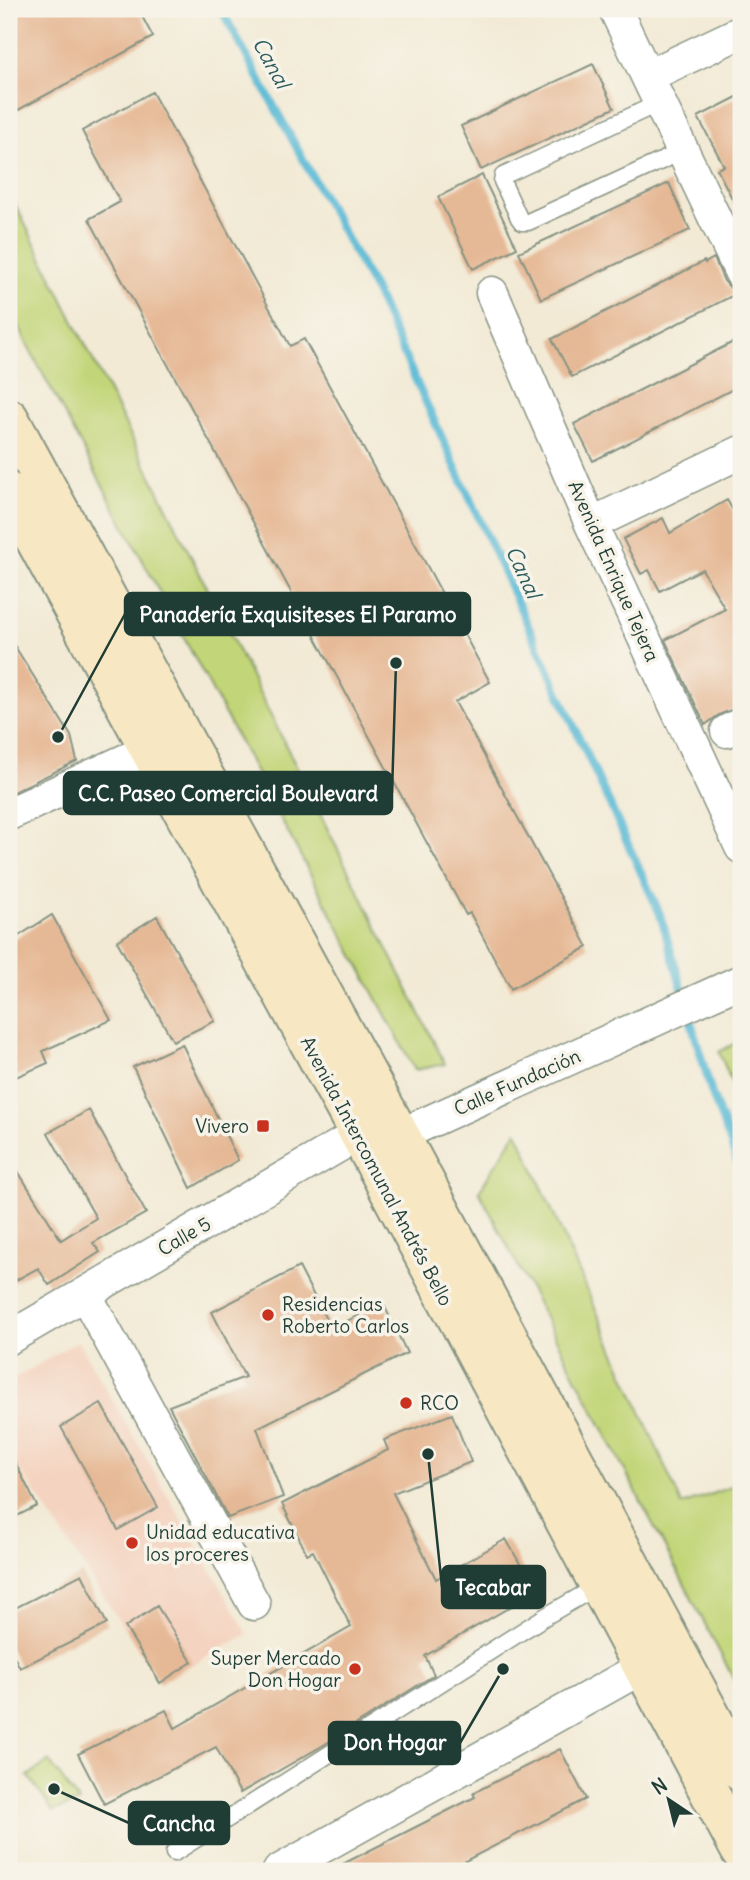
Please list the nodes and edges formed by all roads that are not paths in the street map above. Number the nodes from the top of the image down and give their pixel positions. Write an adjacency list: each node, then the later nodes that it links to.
1 (615, 9): 3 (street)
2 (741, 32): 3 (street)
3 (654, 89): 4 (street); 4 (lane)
4 (683, 151): 5 (street)
5 (741, 273)
6 (492, 293): 10 (street, Avenida Enrique Tejera)
7 (9, 418): 16 (main road, Avenida Intercomunal Andrés Bello)
8 (741, 452): 10 (street)
9 (9, 492): 11 (main road, Avenida Intercomunal Andrés Bello)
10 (591, 524): 13 (street, Avenida Enrique Tejera)
11 (148, 750): 12 (street); 15 (main road, Avenida Intercomunal Andrés Bello)
12 (9, 814)
13 (741, 847)
14 (741, 981): 16 (street, Calle Fundación)
15 (359, 1134): 17 (street, Calle 5); 19 (main road, Avenida Intercomunal Andrés Bello)
16 (400, 1135): 22 (main road, Avenida Intercomunal Andrés Bello)
17 (85, 1294): 18 (street, Calle 5); 20 (street)
18 (9, 1338)
19 (598, 1586): 21 (main road, Avenida Intercomunal Andrés Bello); 24 (lane)
20 (254, 1604)
21 (643, 1667): 23 (main road, Avenida Intercomunal Andrés Bello); 25 (street)
22 (741, 1772)
23 (741, 1852)
24 (174, 1853)
25 (279, 1871)

